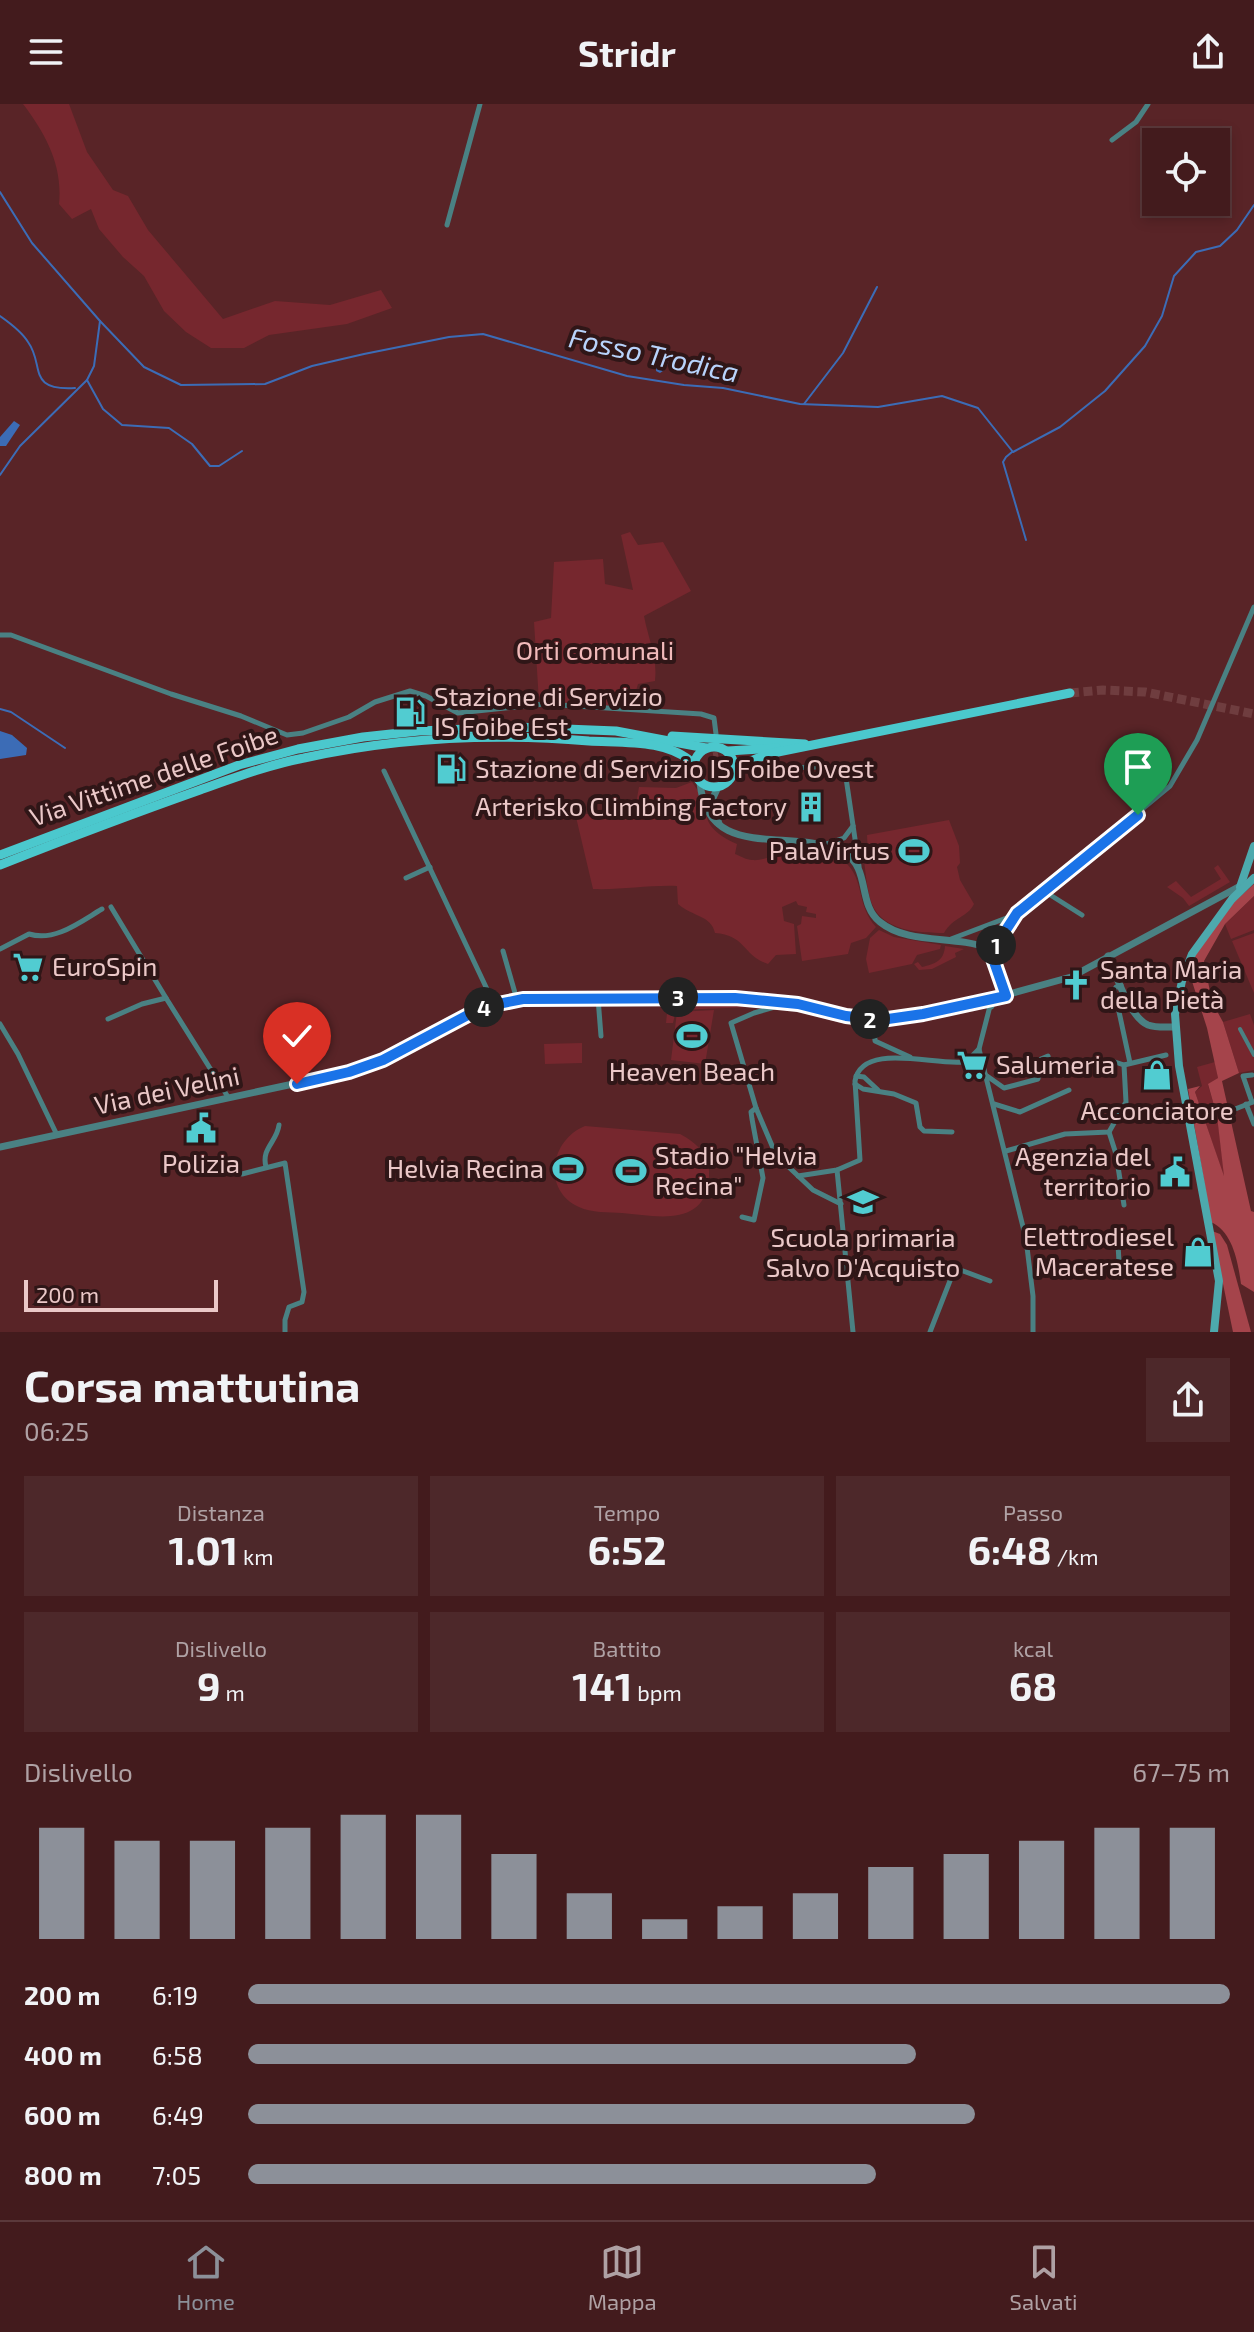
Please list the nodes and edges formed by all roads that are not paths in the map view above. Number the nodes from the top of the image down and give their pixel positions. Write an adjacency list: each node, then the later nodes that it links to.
1 (480, 104): 4 (street)
2 (1148, 104): 3 (street)
3 (1112, 140)
4 (447, 225)
5 (1254, 607): 31 (street)
6 (0, 635): 9 (street)
7 (1070, 693): 10 (main road)
8 (616, 731): 10 (main road); 11 (main road, Via Vittime delle Foibe); 23 (main road, Via Vittime delle Foibe)
9 (716, 734)
10 (824, 744): 12 (main road); 16 (main road)
11 (706, 748): 12 (main road); 13 (main road)
12 (728, 751): 16 (main road)
13 (694, 764): 17 (main road); 24 (main road, Via Vittime delle Foibe)
14 (772, 770): 19 (street)
15 (384, 771): 26 (street)
16 (732, 776): 18 (main road)
17 (700, 782): 18 (main road); 20 (street)
18 (718, 787): 20 (street)
19 (854, 825): 21 (street); 27 (street)
20 (720, 826): 21 (street)
21 (818, 846): 27 (street)
22 (1254, 846): 25 (main road)
23 (0, 855)
24 (0, 865)
25 (1249, 866): 30 (main road); 32 (street, Via dei Velini)
26 (430, 867): 28 (street); 48 (street)
27 (859, 868): 37 (street)
28 (406, 878)
29 (1251, 879): 30 (street); 32 (main road)
30 (1240, 887): 32 (main road)
31 (1044, 891): 35 (street); 36 (street)
32 (1231, 895): 41 (street, Via dei Velini); 53 (main road)
33 (111, 907): 45 (street)
34 (102, 909): 38 (street)
35 (1017, 913): 37 (street); 39 (street)
36 (1082, 915)
37 (948, 940): 39 (street)
38 (0, 949)
39 (989, 950): 43 (street)
40 (503, 951): 46 (street)
41 (1108, 956): 42 (street); 43 (street, Via dei Velini)
42 (1121, 985): 53 (street); 62 (street)
43 (1006, 996): 49 (street, Via dei Velini)
44 (598, 997): 46 (street, Via dei Velini); 47 (street, Via dei Velini); 55 (street)
45 (166, 998): 50 (street); 69 (street)
46 (517, 1000): 48 (street, Via dei Velini)
47 (789, 1003): 51 (street, Via dei Velini); 72 (street)
48 (494, 1004): 69 (street, Via dei Velini)
49 (986, 1005): 51 (street, Via dei Velini); 56 (street)
50 (108, 1019)
51 (874, 1019): 59 (street)
52 (0, 1024): 78 (street)
53 (1175, 1027): 95 (main road)
54 (1240, 1029): 58 (street)
55 (601, 1036)
56 (979, 1049): 59 (street); 65 (street)
57 (1166, 1055): 62 (street)
58 (1254, 1055)
59 (918, 1060): 64 (street)
60 (1049, 1062): 65 (street)
61 (1088, 1063): 62 (street)
62 (1127, 1064): 77 (street)
63 (1252, 1075): 71 (street)
64 (856, 1076): 66 (street); 68 (street)
65 (986, 1076): 70 (street)
66 (855, 1084): 68 (street); 82 (street)
67 (1069, 1090): 70 (street)
68 (878, 1091): 76 (street)
69 (228, 1097): 78 (street, Via dei Velini)
70 (993, 1103): 80 (street)
71 (1251, 1103): 73 (street); 74 (street)
72 (756, 1108): 84 (street); 87 (street)
73 (1230, 1111)
74 (1254, 1124)
75 (279, 1125): 81 (street)
76 (952, 1132)
77 (1109, 1132): 80 (street); 86 (street)
78 (57, 1135): 79 (street, Via dei Velini)
79 (0, 1147)
80 (1006, 1151): 88 (street)
81 (266, 1167): 83 (street); 91 (street)
82 (837, 1170): 84 (street); 85 (street)
83 (242, 1174)
84 (798, 1176): 85 (street)
85 (841, 1204): 92 (street)
86 (1124, 1205)
87 (742, 1217)
88 (1026, 1239): 89 (street); 94 (street)
89 (1119, 1262)
90 (990, 1281): 93 (street)
91 (285, 1332)
92 (853, 1332)
93 (930, 1332)
94 (1033, 1332)
95 (1214, 1332)

